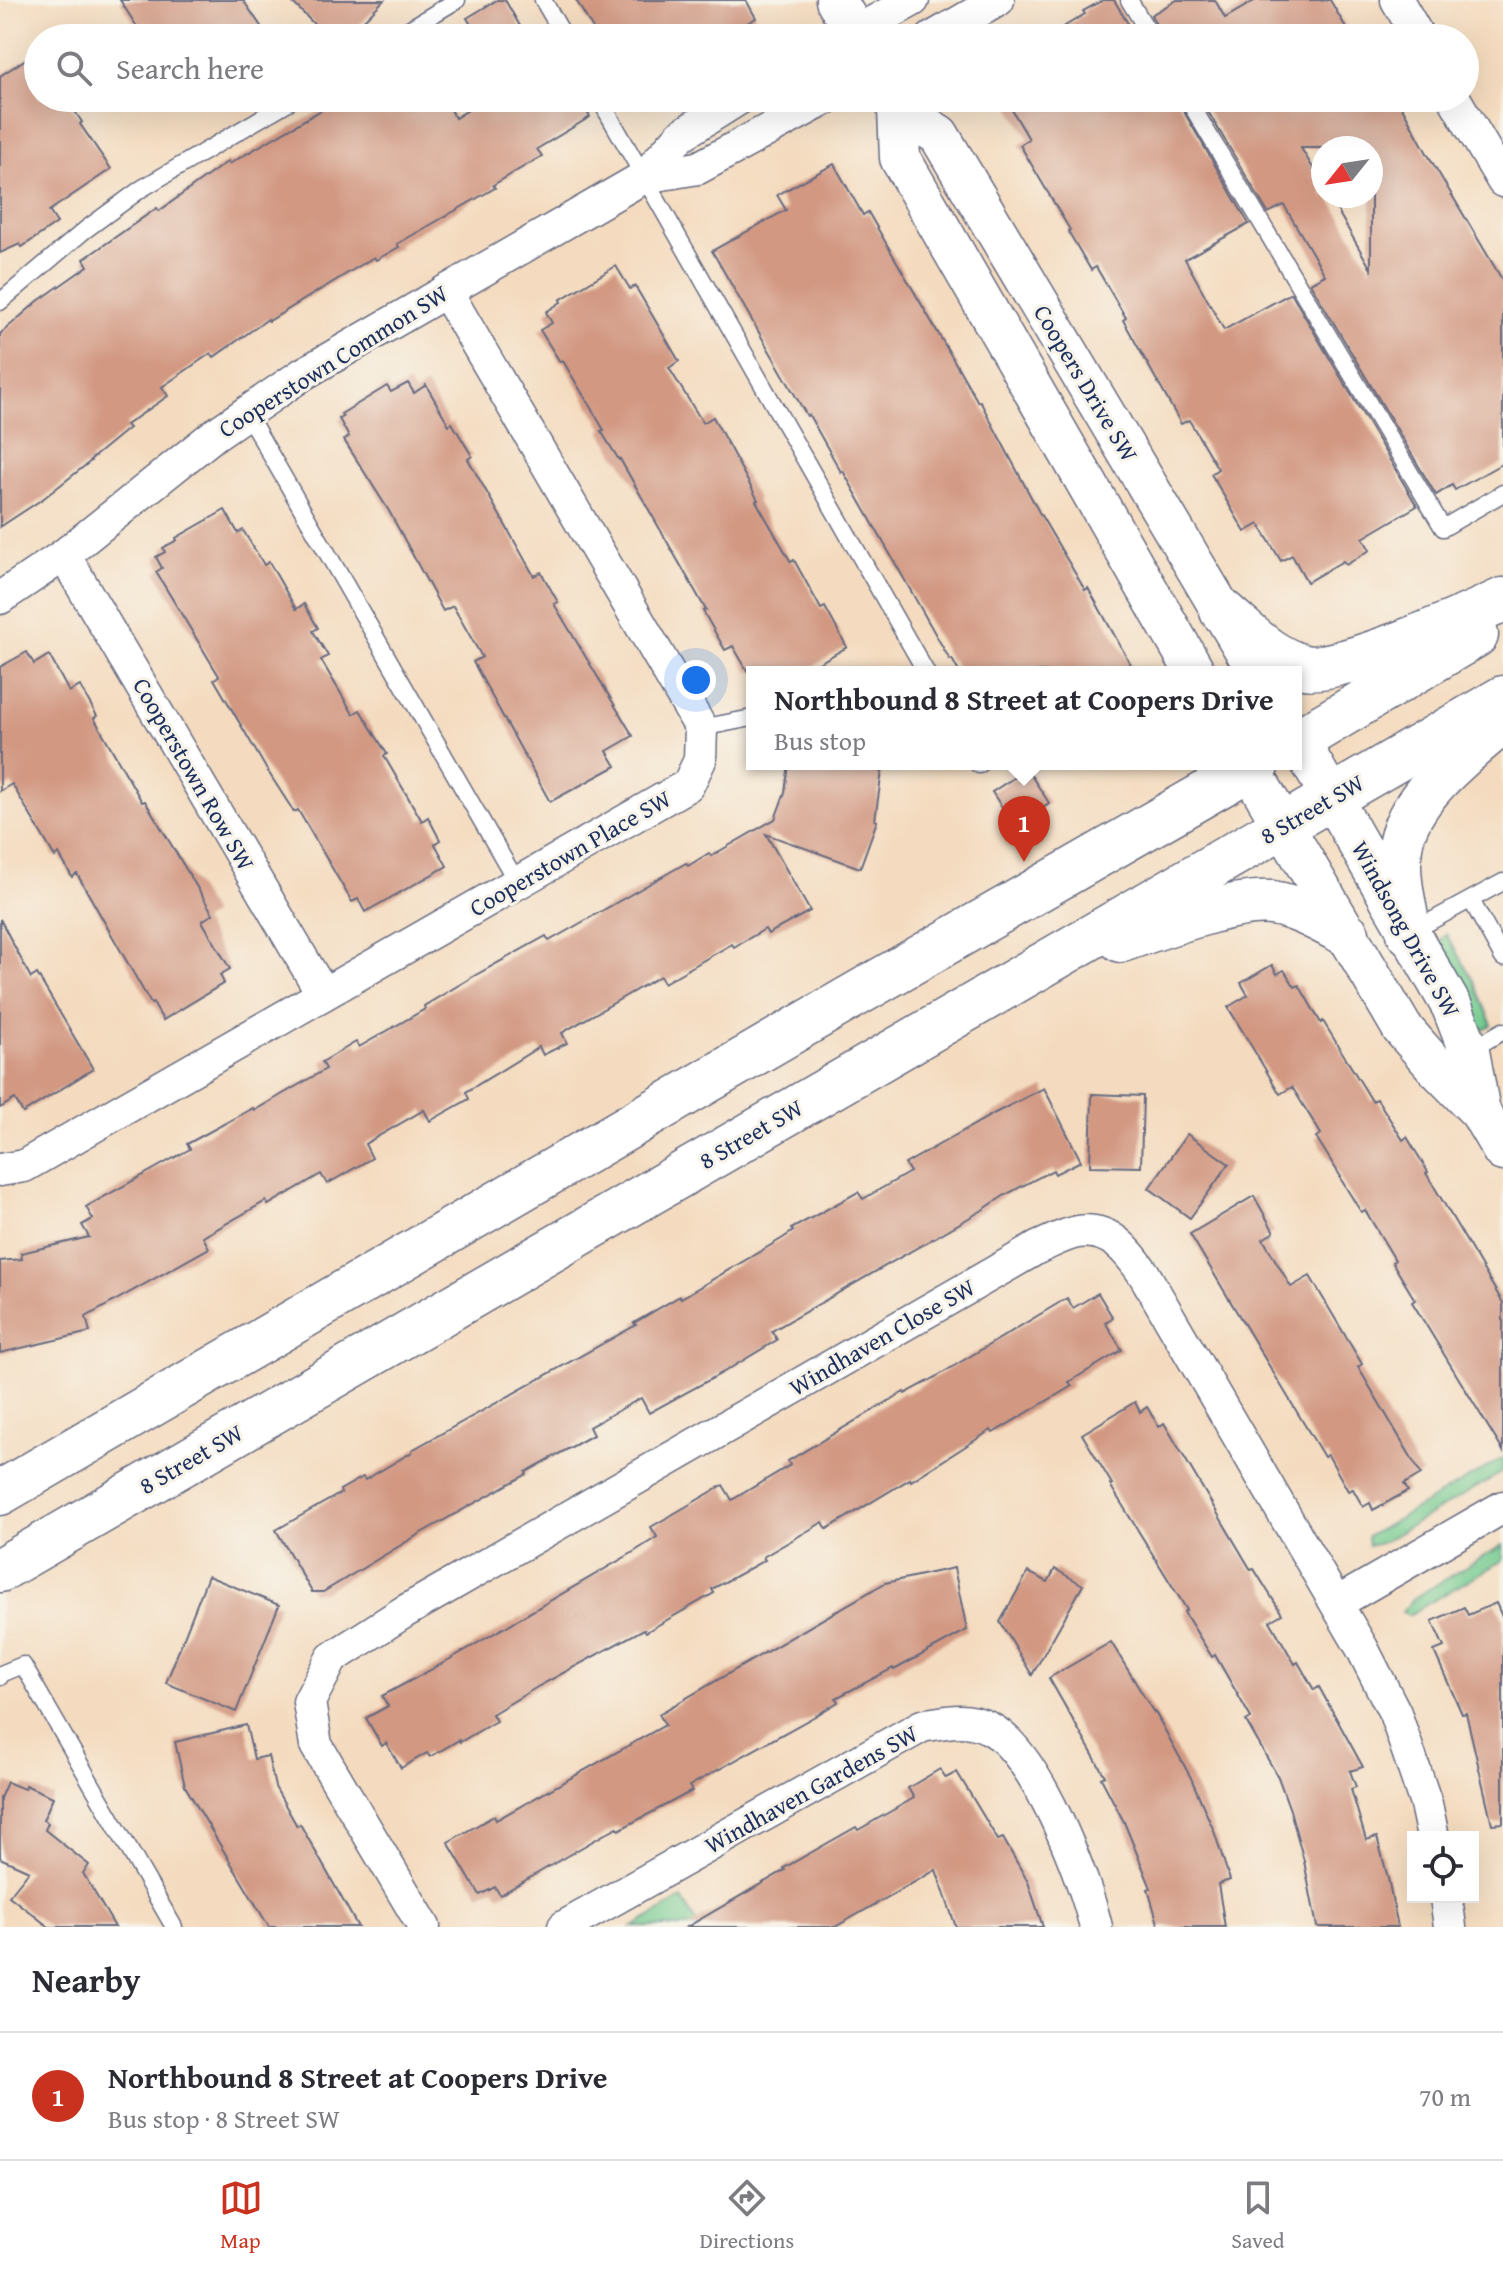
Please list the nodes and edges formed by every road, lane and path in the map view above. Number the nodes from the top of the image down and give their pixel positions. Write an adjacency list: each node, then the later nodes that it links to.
1 (457, 0): 7 (lane)
2 (543, 0): 8 (lane)
3 (913, 0): 9 (street)
4 (998, 0): 10 (street)
5 (1129, 0): 11 (lane)
6 (1397, 0): 12 (street)
7 (417, 24)
8 (557, 24)
9 (856, 24)
10 (956, 24)
11 (1144, 24)
12 (1411, 24)
13 (271, 112): 24 (lane)
14 (607, 112): 21 (lane)
15 (718, 112): 21 (street, Cooperstown Common SW)
16 (801, 112): 21 (street, Cooperstown Common SW)
17 (896, 112): 33 (street, Coopers Drive SW)
18 (906, 112): 30 (street, Coopers Drive SW)
19 (1195, 112): 26 (lane)
20 (1462, 112): 22 (street)
21 (644, 177): 23 (street, Cooperstown Common SW); 32 (lane)
22 (1503, 181)
23 (446, 291): 25 (street, Cooperstown Common SW); 40 (street)
24 (0, 302)
25 (246, 412): 27 (street, Cooperstown Common SW); 48 (lane)
26 (1503, 493)
27 (64, 555): 28 (street, Cooperstown Common SW); 54 (street, Cooperstown Row SW)
28 (0, 598)
29 (1503, 600): 36 (main road)
30 (1222, 611): 34 (street, Coopers Drive SW); 35 (main road)
31 (1503, 618): 41 (main road)
32 (919, 666)
33 (1192, 666)
34 (1254, 666)
35 (1301, 666)
36 (1302, 666)
37 (1503, 698): 45 (main road, 8 Street SW)
38 (746, 719): 40 (lane)
39 (1503, 721): 50 (main road)
40 (701, 728): 48 (street, Cooperstown Place SW)
41 (1302, 737)
42 (1302, 748): 45 (street, Windsong Drive SW)
43 (1242, 770): 59 (main road)
44 (1254, 770): 46 (street, Windsong Drive SW)
45 (1331, 797): 46 (main road, 8 Street SW); 50 (street, Windsong Drive SW)
46 (1282, 826): 51 (street, Windsong Drive SW); 53 (main road, 8 Street SW)
47 (1503, 882): 49 (lane)
48 (518, 884): 54 (street, Cooperstown Place SW)
49 (1471, 900): 50 (lane); 52 (lane)
50 (1409, 933): 56 (street, Windsong Drive SW)
51 (1347, 934): 53 (main road); 56 (street, Windsong Drive SW)
52 (1503, 958)
53 (1038, 966): 61 (main road, 8 Street SW)
54 (323, 994): 58 (street, Cooperstown Place SW)
55 (1503, 1031): 56 (lane)
56 (1453, 1060): 57 (street, Windsong Drive SW)
57 (1503, 1151)
58 (0, 1170)
59 (0, 1493)
60 (1503, 1507): 62 (street)
61 (0, 1570)
62 (1337, 1603): 64 (street, Windhaven Close SW); 67 (street, Windhaven Close SW)
63 (0, 1677): 66 (lane)
64 (1432, 1831)
65 (1447, 1903): 70 (street)
66 (174, 1927)
67 (424, 1927)
68 (564, 1927): 69 (street, Windhaven Gardens SW)
69 (1096, 1927)
70 (1450, 1927)

